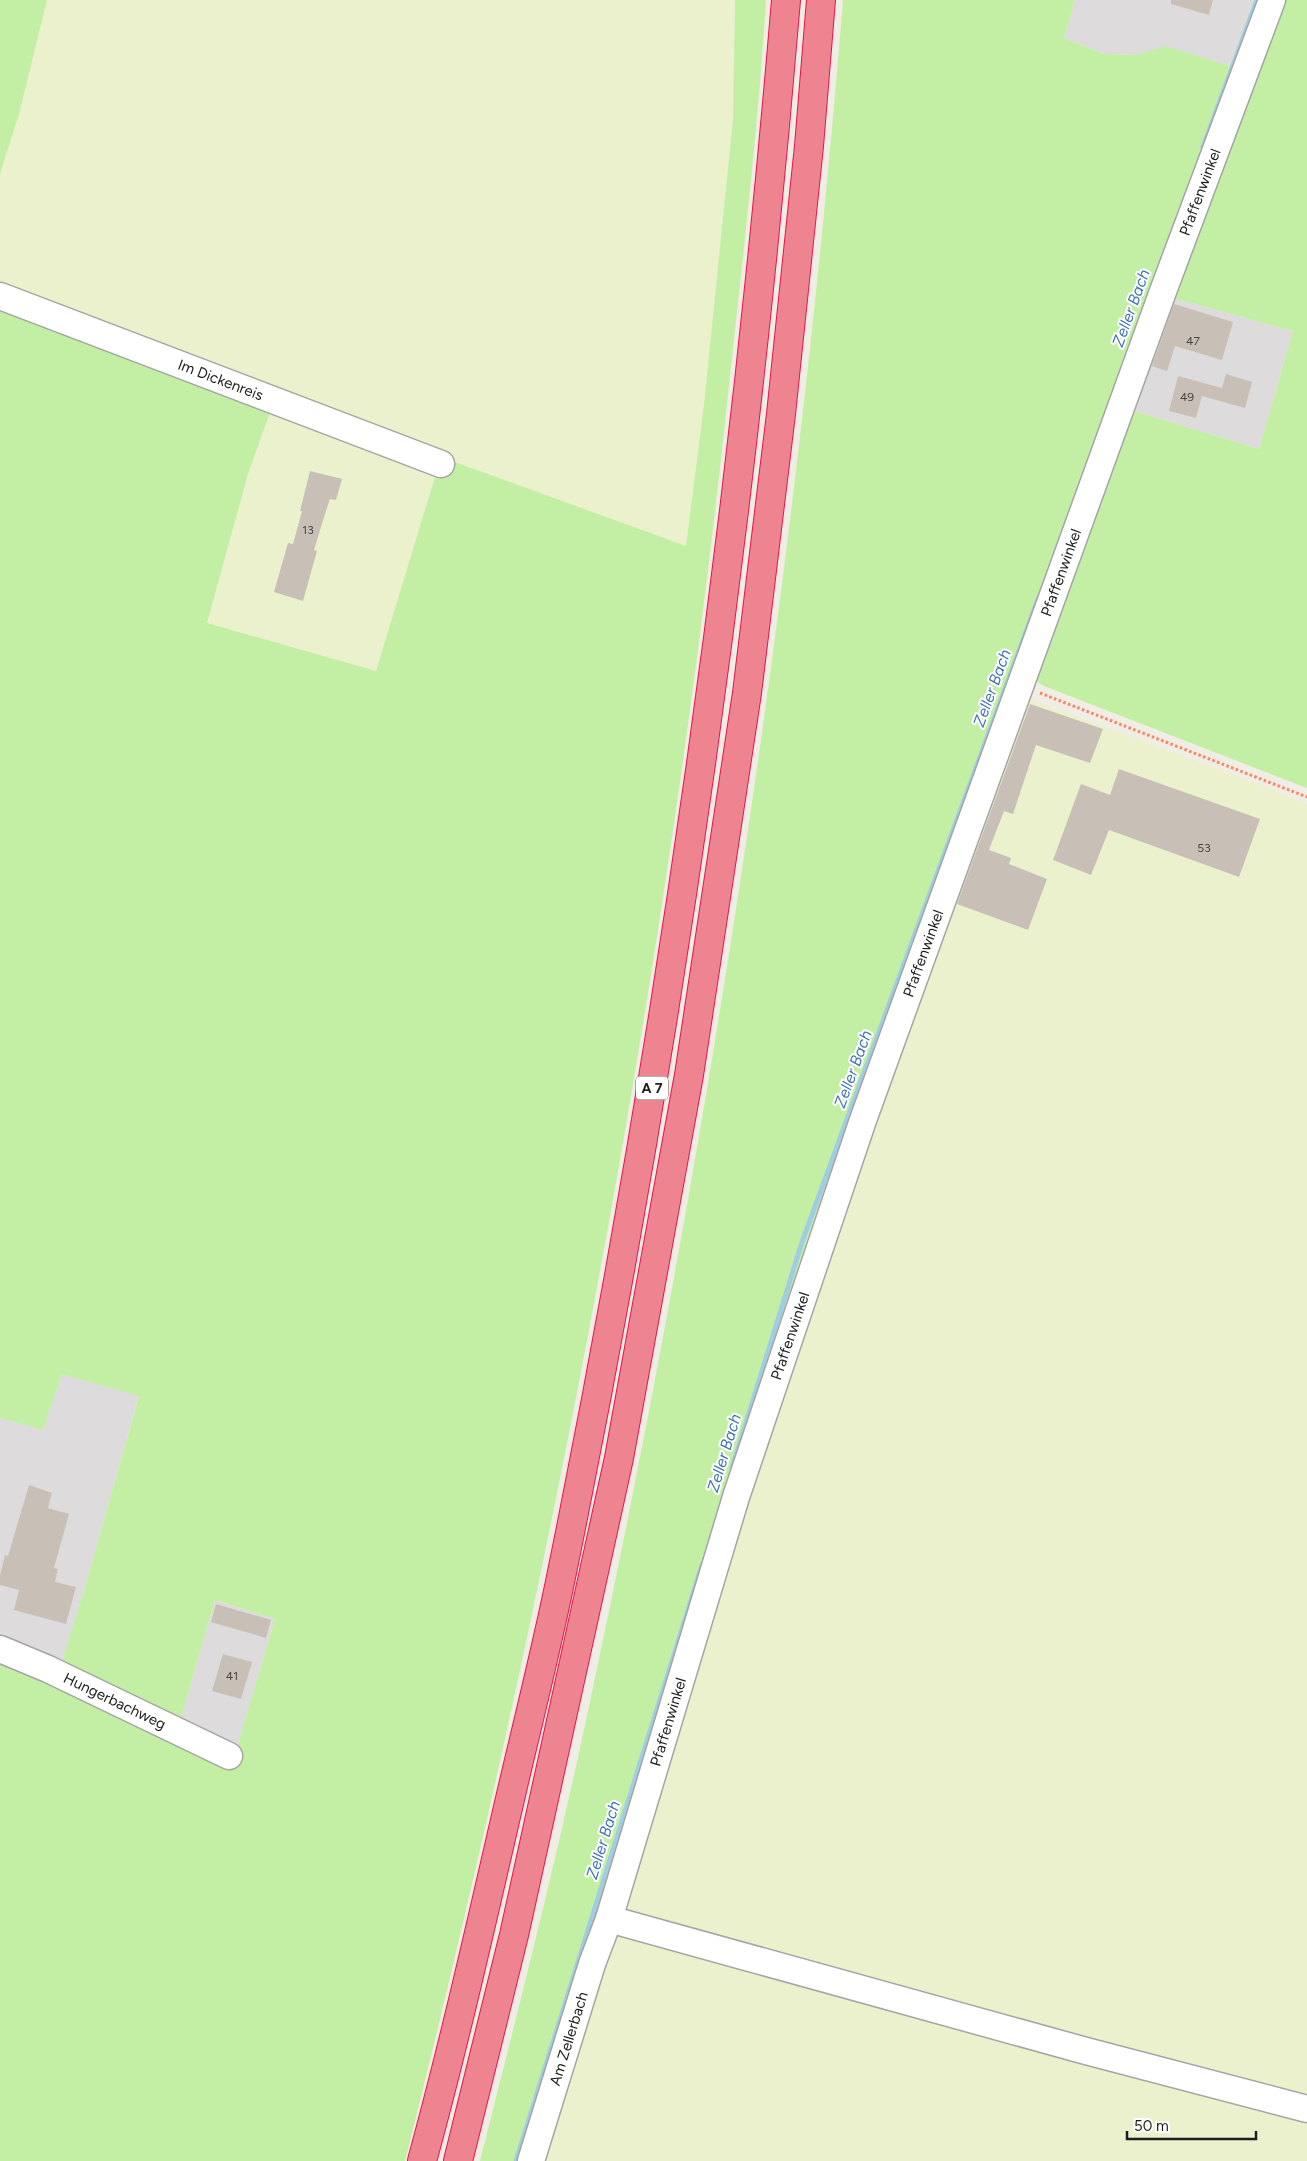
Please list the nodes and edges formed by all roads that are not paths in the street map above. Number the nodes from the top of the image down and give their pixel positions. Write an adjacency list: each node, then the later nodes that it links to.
1 (786, 0): 10 (highway, A 7)
2 (821, 0): 11 (highway, A 7)
3 (1272, 0): 8 (street, Pfaffenwinkel)
4 (0, 296): 5 (street, Im Dickenreis)
5 (441, 464)
6 (0, 1649): 7 (street, Hungerbachweg)
7 (228, 1756)
8 (609, 1919): 9 (street); 12 (street, Am Zellerbach)
9 (1307, 2109)
10 (422, 2161)
11 (458, 2161)
12 (531, 2161)

